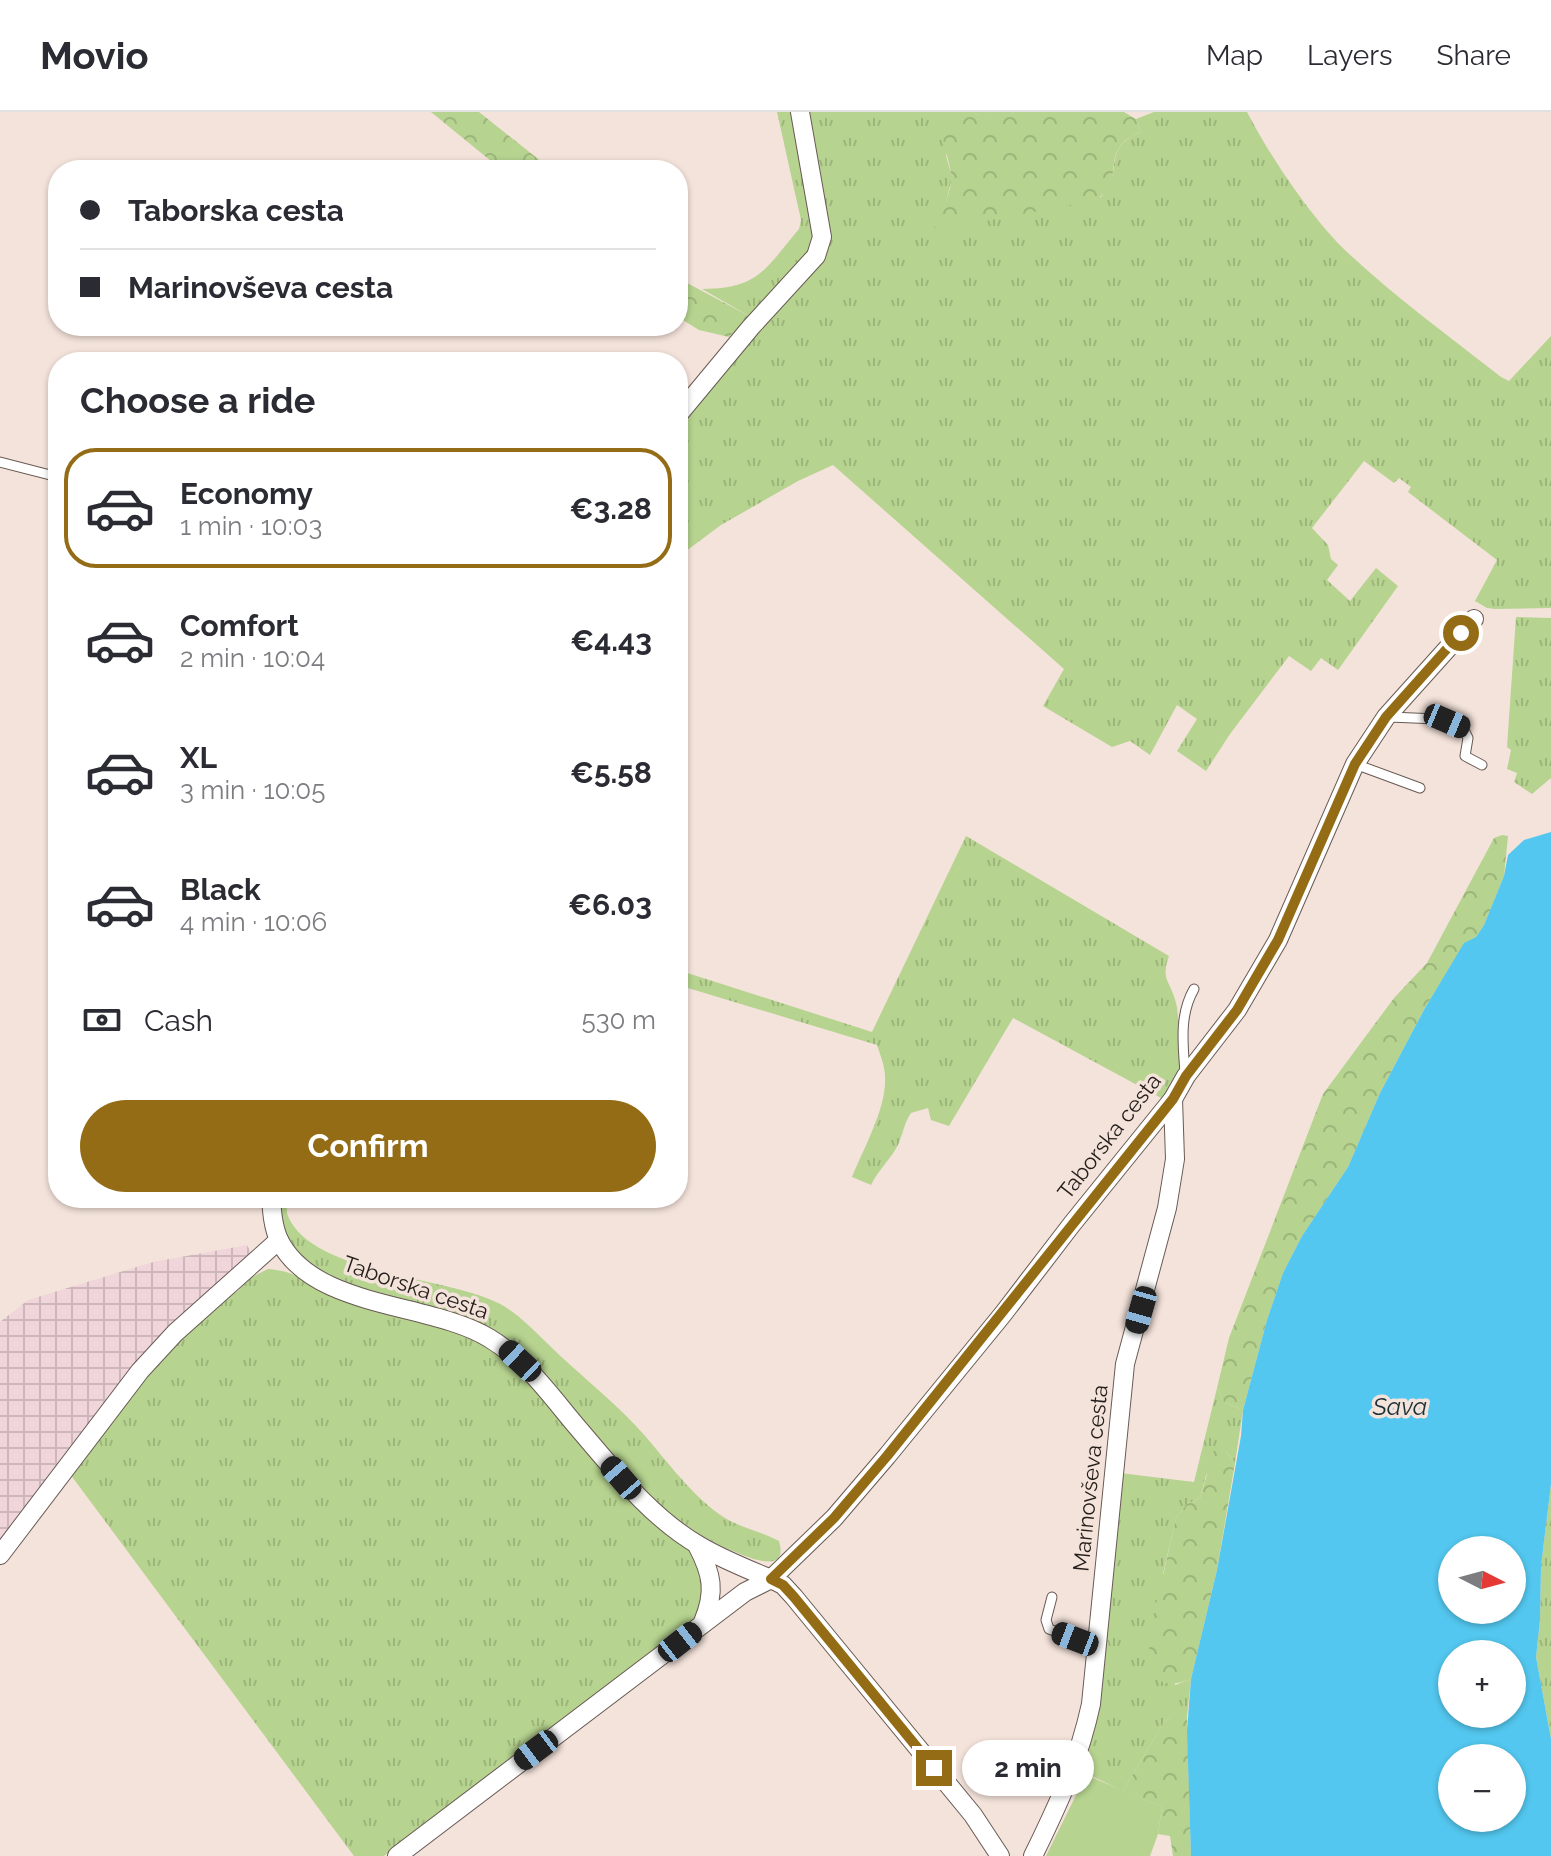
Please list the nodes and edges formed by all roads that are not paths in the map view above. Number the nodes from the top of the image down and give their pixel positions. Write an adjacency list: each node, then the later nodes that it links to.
1 (800, 112): 2 (street)
2 (688, 403)
3 (0, 462): 4 (lane)
4 (48, 474)
5 (1474, 619): 6 (street, Taborska cesta)
6 (1386, 717): 7 (street, Taborska cesta); 8 (lane)
7 (1355, 764): 9 (lane); 11 (street, Taborska cesta)
8 (1482, 765)
9 (1420, 788)
10 (1194, 989): 11 (lane)
11 (1186, 1076): 12 (street, Taborska cesta)
12 (1173, 1099): 17 (street, Taborska cesta); 20 (street, Marinovševa cesta)
13 (272, 1208): 14 (street)
14 (279, 1240): 15 (street, Taborska cesta); 16 (street)
15 (697, 1545): 17 (street, Taborska cesta); 19 (street)
16 (0, 1555)
17 (771, 1579): 19 (street); 22 (street)
18 (1052, 1597): 20 (lane)
19 (702, 1625): 21 (street)
20 (1097, 1646): 23 (street, Marinovševa cesta)
21 (397, 1856)
22 (1000, 1856)
23 (1033, 1856)

